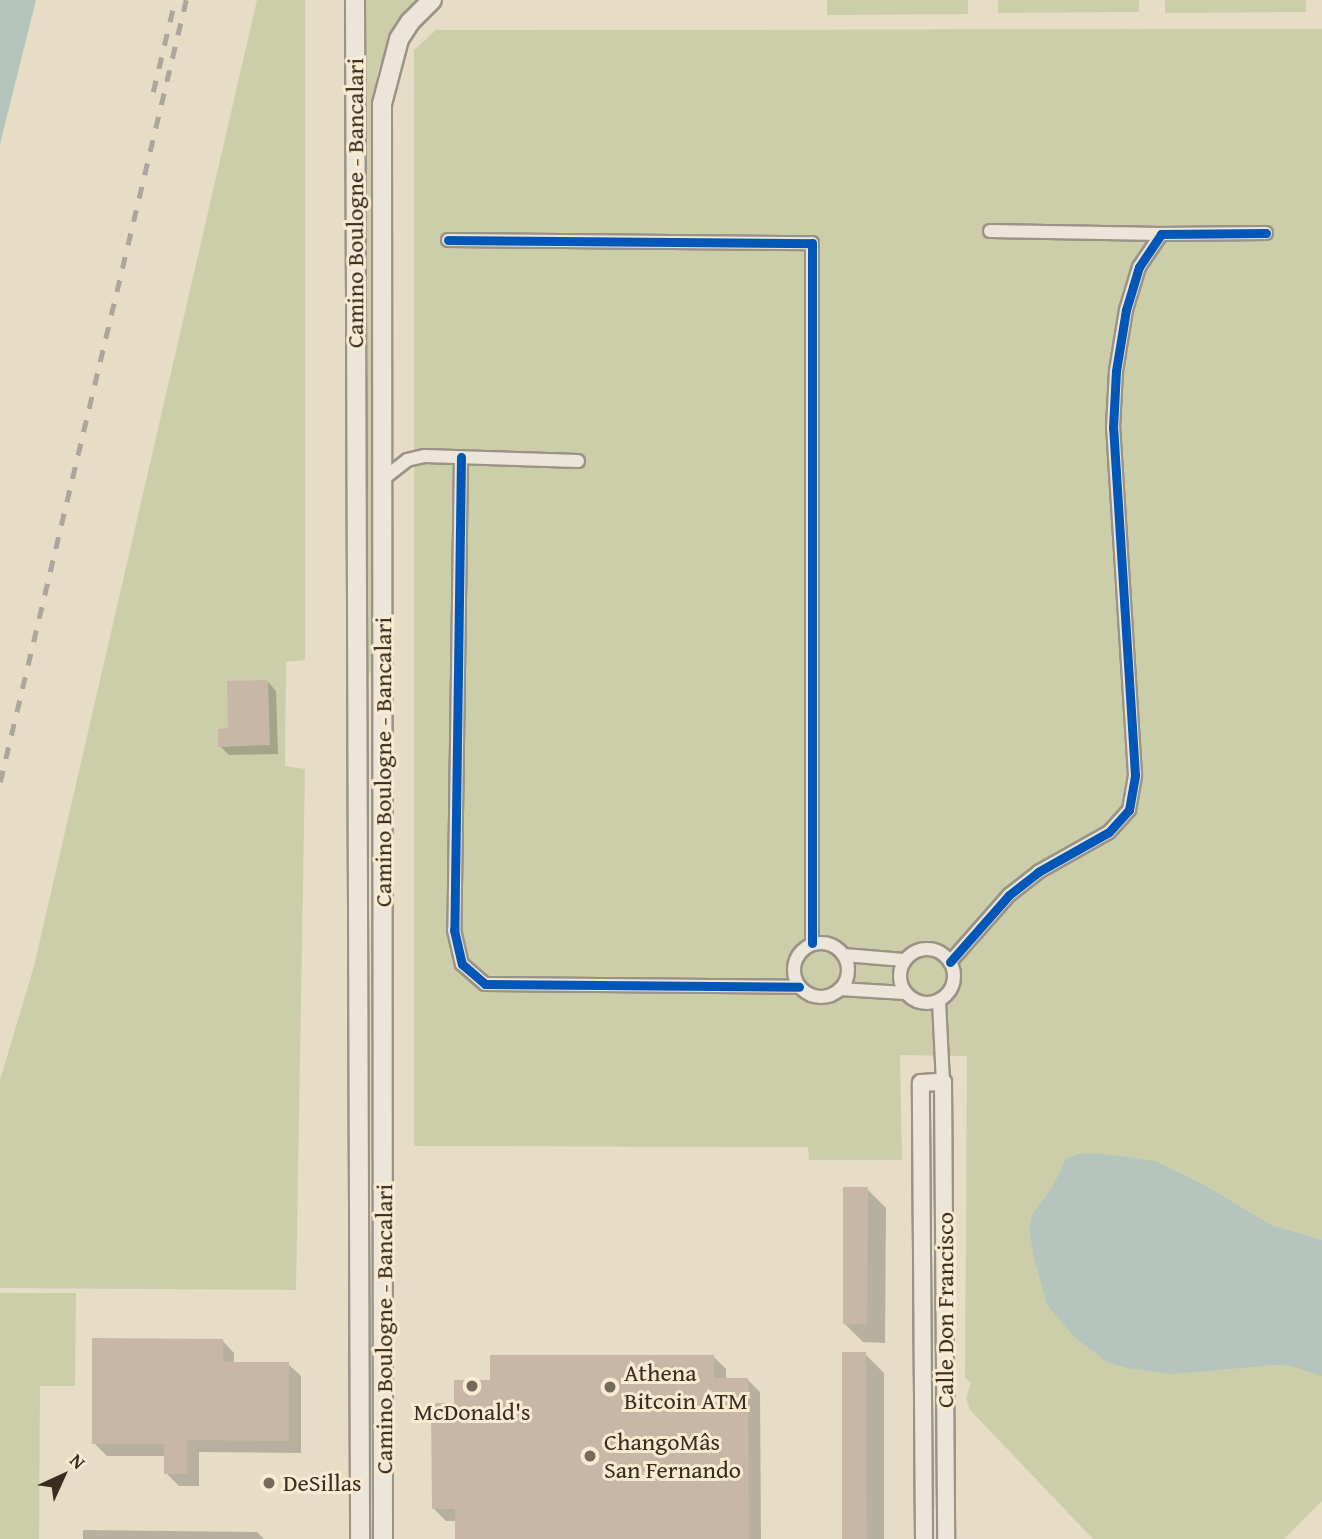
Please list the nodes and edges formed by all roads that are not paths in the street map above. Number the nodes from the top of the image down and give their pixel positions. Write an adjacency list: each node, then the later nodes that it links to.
1 (355, 0): 19 (main road, Camino Boulogne - Bancalari)
2 (432, 0): 9 (main road, Camino Boulogne - Bancalari)
3 (990, 232): 5 (street)
4 (1266, 233): 5 (street)
5 (1161, 234): 13 (street)
6 (448, 240): 10 (street)
7 (461, 457): 8 (street); 9 (street); 14 (street)
8 (578, 461)
9 (383, 479): 20 (main road, Camino Boulogne - Bancalari)
10 (813, 943): 11 (street); 14 (street)
11 (844, 955): 12 (street); 15 (street)
12 (904, 960): 13 (street); 16 (street)
13 (950, 961): 17 (street)
14 (799, 987): 15 (street)
15 (840, 989): 16 (street)
16 (905, 993): 17 (street)
17 (939, 1001): 18 (street)
18 (943, 1082): 21 (street, Calle Don Francisco); 22 (street, Calle Don Francisco)
19 (360, 1539)
20 (383, 1539)
21 (924, 1539)
22 (946, 1539)

